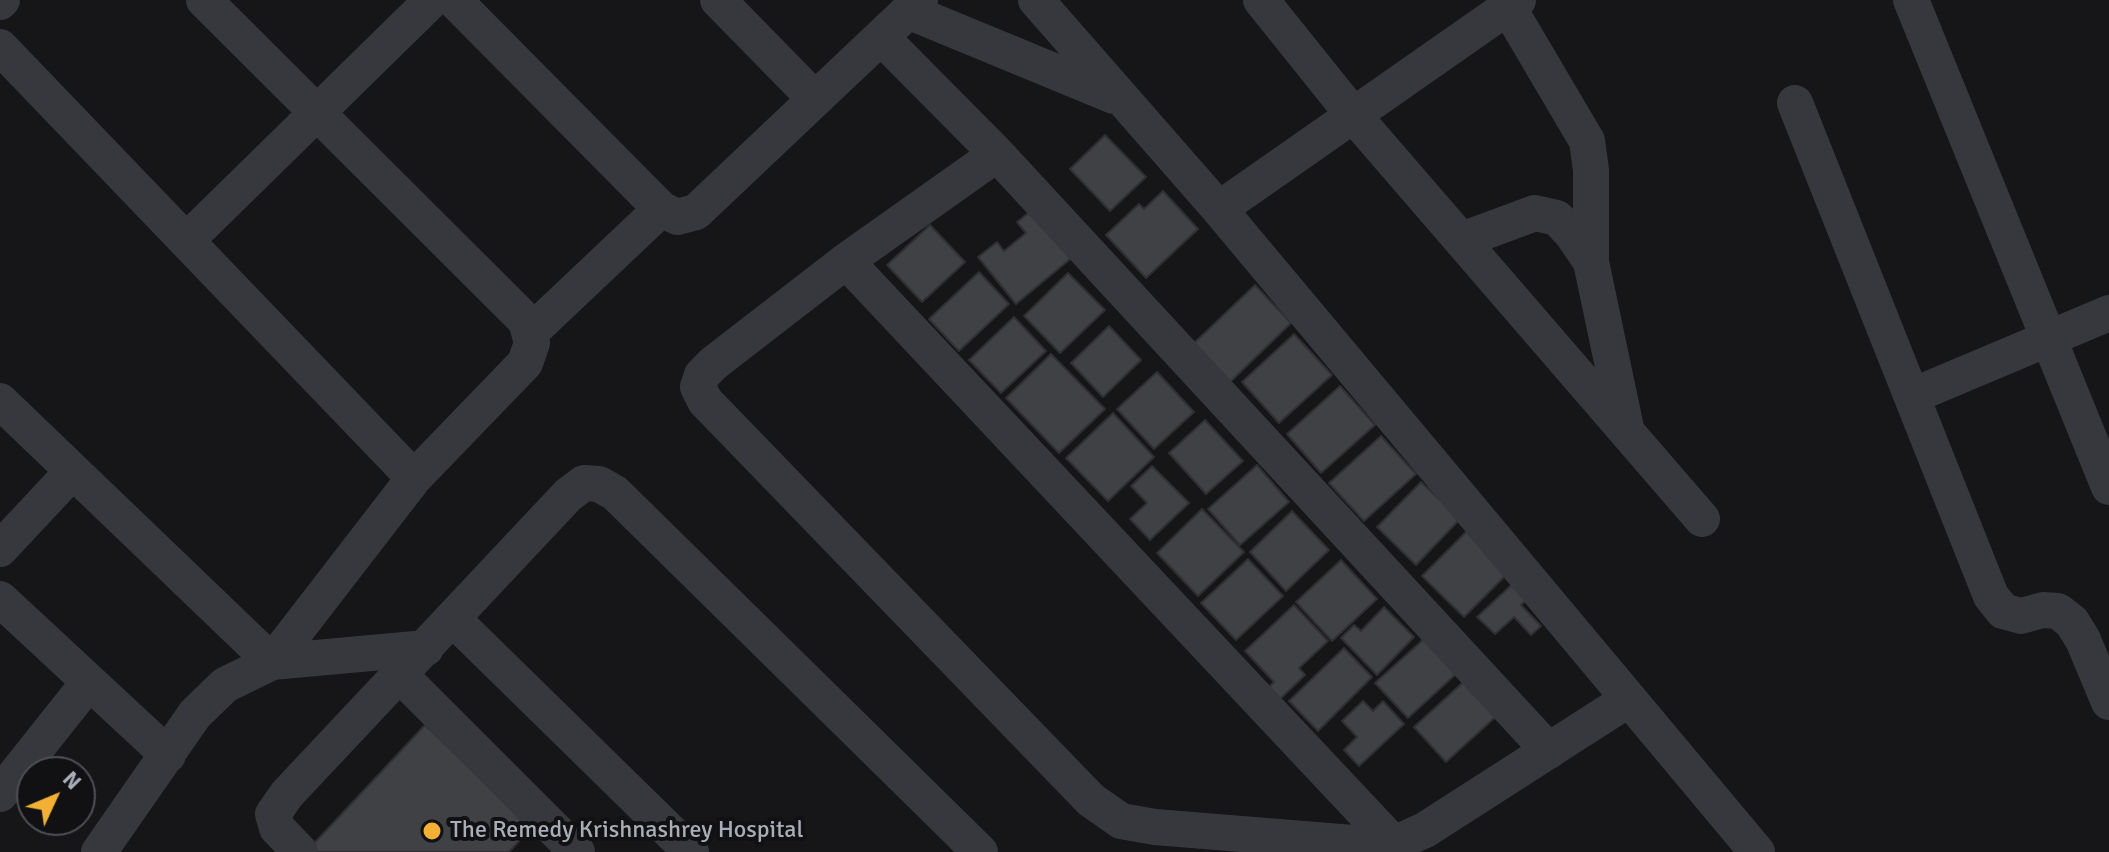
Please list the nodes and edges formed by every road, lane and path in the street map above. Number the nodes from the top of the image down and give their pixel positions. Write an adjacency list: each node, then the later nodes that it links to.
1 (204, 0): 15 (street)
2 (432, 0): 15 (street)
3 (454, 0): 18 (street)
4 (718, 0): 12 (street)
5 (1036, 0): 13 (street)
6 (1261, 0): 16 (street)
7 (1911, 0): 25 (street)
8 (1511, 2): 16 (street); 23 (street)
9 (914, 6): 10 (street); 13 (street)
10 (881, 37): 12 (street); 17 (street)
11 (0, 47): 21 (street)
12 (815, 99): 18 (street)
13 (1122, 100): 19 (street)
14 (1795, 103): 27 (street)
15 (317, 113): 21 (street); 26 (street)
16 (1354, 116): 19 (street); 20 (street)
17 (997, 154): 22 (street); 43 (street)
18 (661, 209): 26 (street)
19 (1219, 209): 42 (street)
20 (1462, 240): 23 (street); 29 (street)
21 (186, 241): 31 (street)
22 (846, 261): 46 (street); 46 (street)
23 (1591, 262): 29 (street)
24 (2109, 313): 25 (street)
25 (2048, 338): 27 (street); 32 (street)
26 (532, 343): 31 (street)
27 (1912, 396): 40 (street)
28 (0, 401): 30 (street)
29 (1626, 430): 33 (street)
30 (73, 471): 34 (street); 38 (street)
31 (414, 478): 38 (street)
32 (2109, 487)
33 (1702, 519)
34 (0, 549)
35 (2, 604): 41 (street)
36 (453, 619): 37 (street); 50 (street); 51 (street)
37 (426, 648): 38 (street); 39 (street)
38 (272, 662): 44 (street)
39 (400, 675): 48 (street); 49 (street)
40 (2105, 679)
41 (89, 682): 44 (street); 45 (street)
42 (1629, 699): 43 (street); 52 (street)
43 (1549, 751): 46 (street)
44 (168, 755): 47 (street)
45 (0, 794)
46 (1394, 844)
47 (99, 852)
48 (300, 852)
49 (577, 852)
50 (691, 852)
51 (980, 852)
52 (1757, 852)

